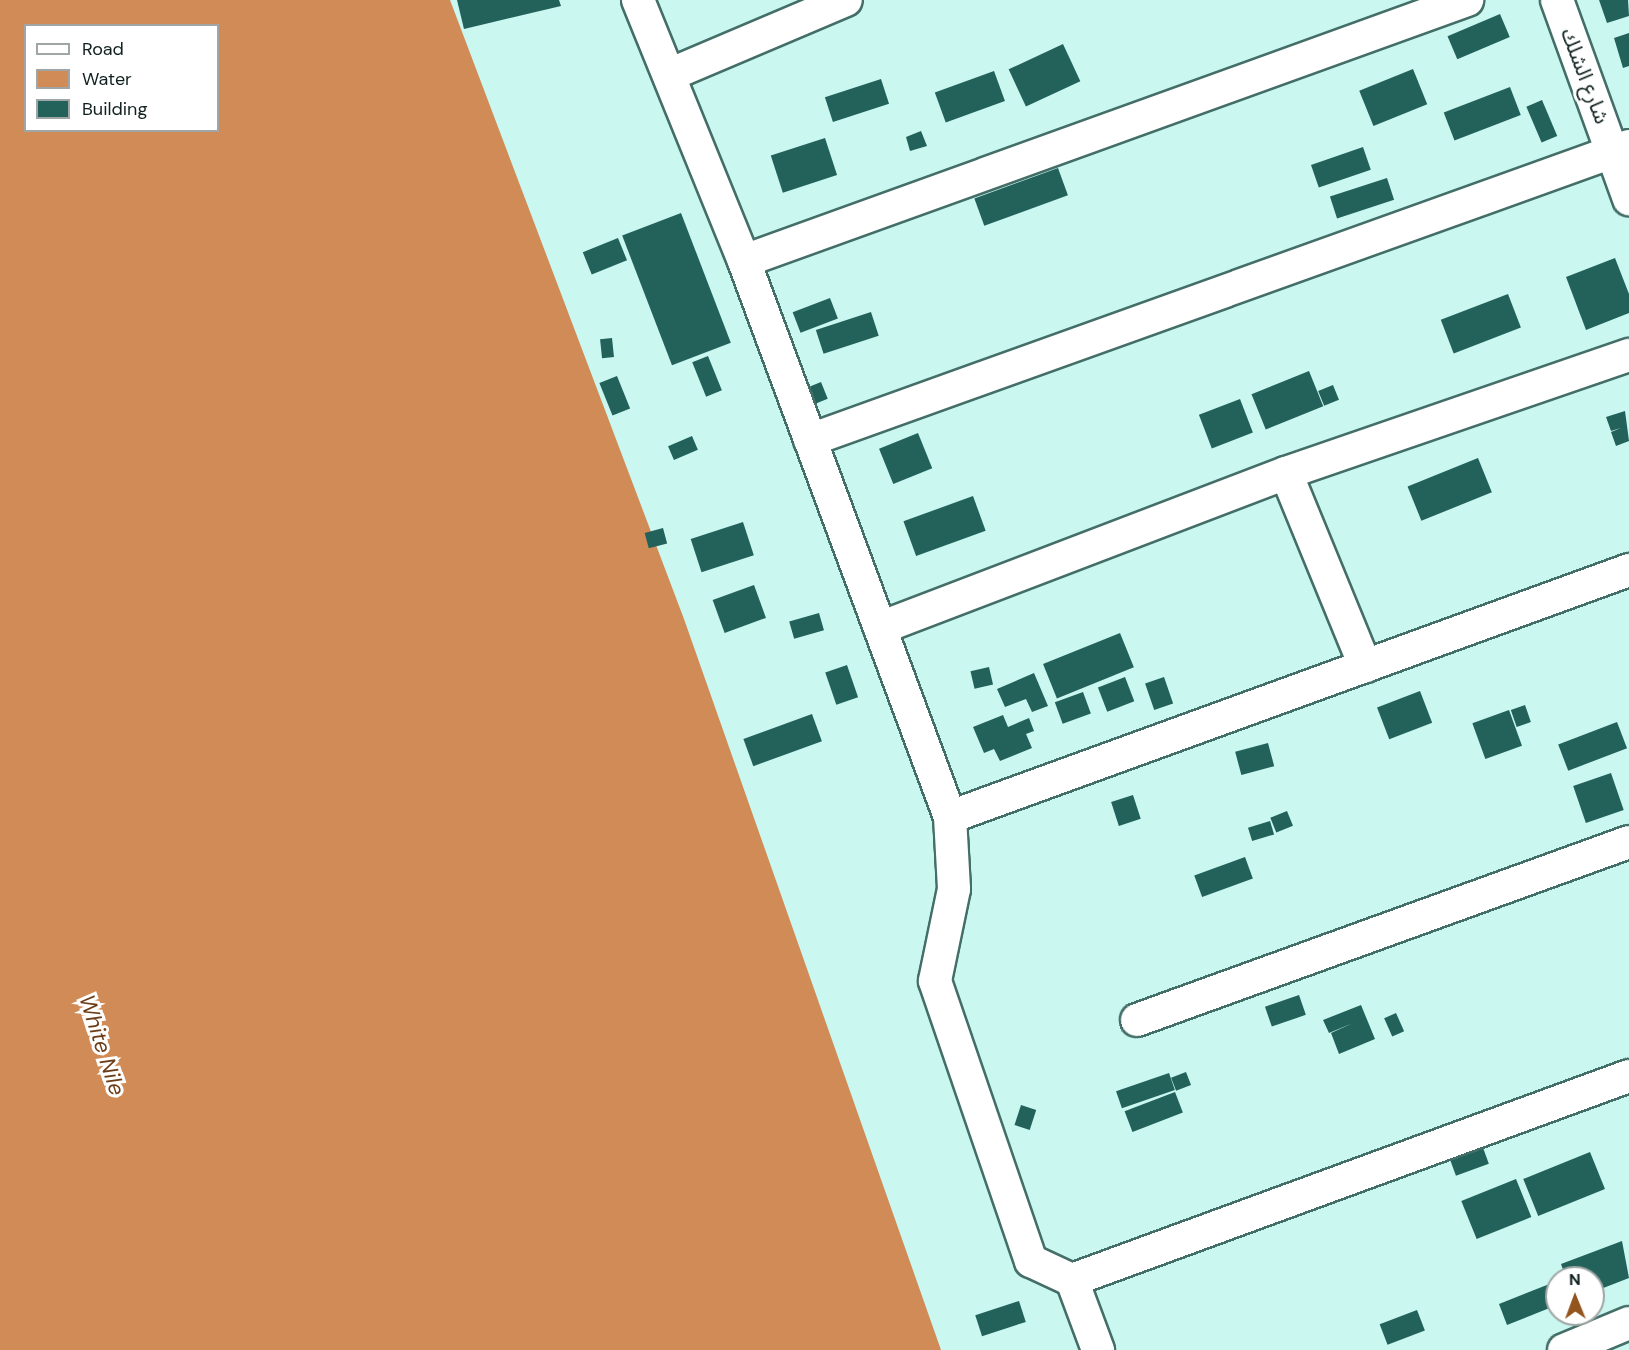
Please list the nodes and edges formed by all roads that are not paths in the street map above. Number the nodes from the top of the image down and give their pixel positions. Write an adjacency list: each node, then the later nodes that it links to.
1 (638, 0): 5 (street)
2 (846, 0): 5 (street)
3 (1467, 0): 8 (street)
4 (1557, 0): 6 (street, شارع الشلك)
5 (669, 75): 8 (street)
6 (1621, 149): 7 (street, شارع الشلك); 10 (street)
7 (1629, 199)
8 (744, 261): 10 (street)
9 (1629, 355): 11 (street)
10 (810, 440): 13 (street)
11 (1286, 473): 13 (street); 14 (street)
12 (1629, 570): 14 (street)
13 (880, 628): 15 (street)
14 (1365, 666): 15 (street)
15 (950, 818): 19 (street)
16 (1629, 842): 17 (street)
17 (1137, 1020)
18 (1629, 1076): 19 (street)
19 (1072, 1280): 21 (street)
20 (1629, 1323): 22 (street)
21 (1098, 1350)
22 (1564, 1350)

